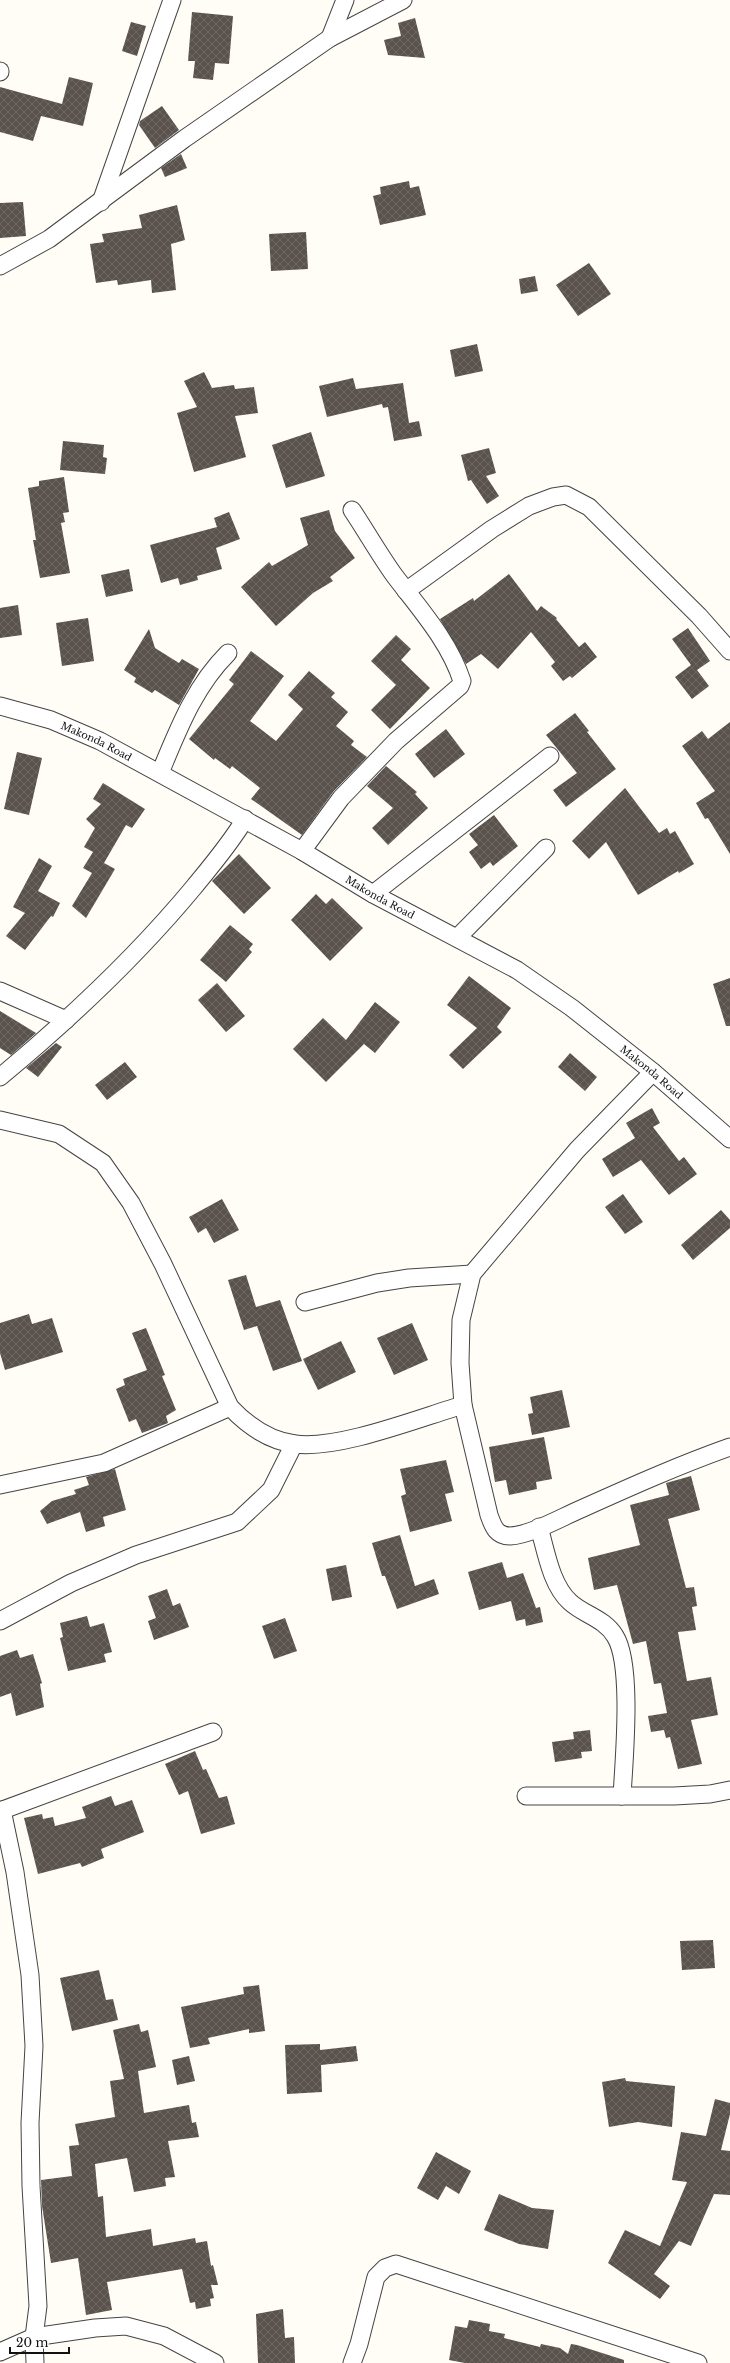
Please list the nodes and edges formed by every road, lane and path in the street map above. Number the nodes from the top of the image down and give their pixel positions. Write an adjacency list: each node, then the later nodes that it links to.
1 (172, 0): 5 (street)
2 (345, 0): 4 (street)
3 (402, 0): 4 (street)
4 (330, 38): 5 (street)
5 (101, 202): 6 (street)
6 (0, 266)
7 (352, 510): 8 (street)
8 (406, 591): 9 (street); 16 (street)
9 (730, 651)
10 (228, 653): 13 (street)
11 (0, 706): 13 (street, Makonda Road)
12 (550, 756): 17 (street)
13 (160, 773): 14 (street, Makonda Road)
14 (245, 819): 16 (street, Makonda Road); 20 (street)
15 (546, 848): 18 (street)
16 (302, 850): 17 (street, Makonda Road)
17 (373, 894): 18 (street, Makonda Road)
18 (457, 938): 21 (street, Makonda Road)
19 (0, 991): 20 (street)
20 (66, 1020): 22 (street)
21 (653, 1072): 24 (street, Makonda Road); 25 (street)
22 (0, 1077)
23 (0, 1120): 28 (street)
24 (730, 1139)
25 (472, 1274): 26 (street); 27 (street)
26 (305, 1302)
27 (463, 1404): 29 (street); 32 (street)
28 (230, 1407): 29 (street); 31 (street)
29 (294, 1444): 33 (street)
30 (730, 1447): 32 (street)
31 (0, 1485)
32 (539, 1527): 37 (street)
33 (0, 1622)
34 (213, 1732): 38 (street)
35 (730, 1790): 37 (street)
36 (526, 1796): 37 (street)
37 (622, 1796)
38 (1, 1811): 39 (street)
39 (34, 2337): 40 (street); 41 (street); 42 (street)
40 (0, 2352)
41 (35, 2363)
42 (215, 2363)
43 (352, 2363): 44 (street)
44 (698, 2363)

